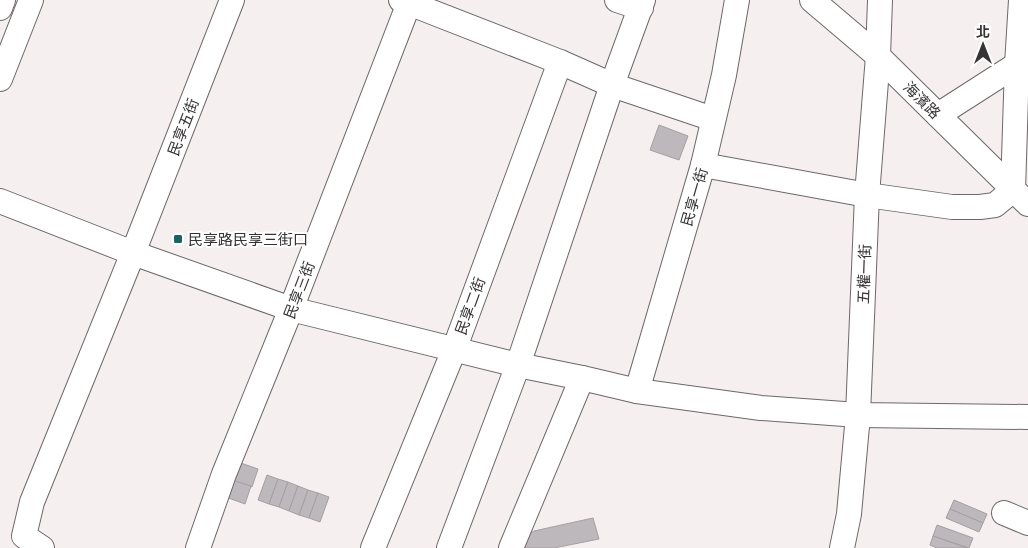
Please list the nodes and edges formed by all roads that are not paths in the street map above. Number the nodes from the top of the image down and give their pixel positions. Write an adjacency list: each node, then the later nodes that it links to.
1 (3, 0): 11 (street)
2 (31, 0): 15 (street)
3 (232, 0): 23 (street, 民享五街)
4 (617, 0): 10 (street)
5 (737, 0): 18 (street, 民享一街)
6 (812, 0): 12 (street, 海濱路)
7 (880, 0): 12 (street, 五權一街)
8 (1021, 0): 13 (street)
9 (405, 2): 14 (street); 24 (street, 民享三街)
10 (642, 4): 16 (street)
11 (0, 8)
12 (878, 56): 17 (street, 海濱路); 20 (street, 五權一街)
13 (1022, 61): 17 (street); 21 (street)
14 (560, 62): 16 (street); 25 (street, 民享二街)
15 (0, 79)
16 (612, 85): 18 (street); 26 (street)
17 (938, 115): 21 (street, 海濱路)
18 (713, 119): 19 (street, 民享一街)
19 (703, 165): 20 (street); 28 (street, 民享一街)
20 (867, 195): 21 (street); 29 (street, 五權一街)
21 (1020, 197)
22 (0, 201): 23 (street)
23 (133, 253): 24 (street); 33 (street, 民享五街)
24 (291, 310): 25 (street); 34 (street, 民享三街)
25 (454, 350): 26 (street); 35 (street, 民享二街)
26 (518, 365): 27 (street); 36 (street)
27 (582, 378): 28 (street); 37 (street)
28 (637, 391): 29 (street)
29 (858, 414): 30 (street); 38 (street, 五權一街)
30 (1028, 417)
31 (1004, 513): 32 (street)
32 (1028, 523)
33 (42, 548)
34 (198, 548)
35 (373, 548)
36 (449, 548)
37 (512, 548)
38 (842, 548)

